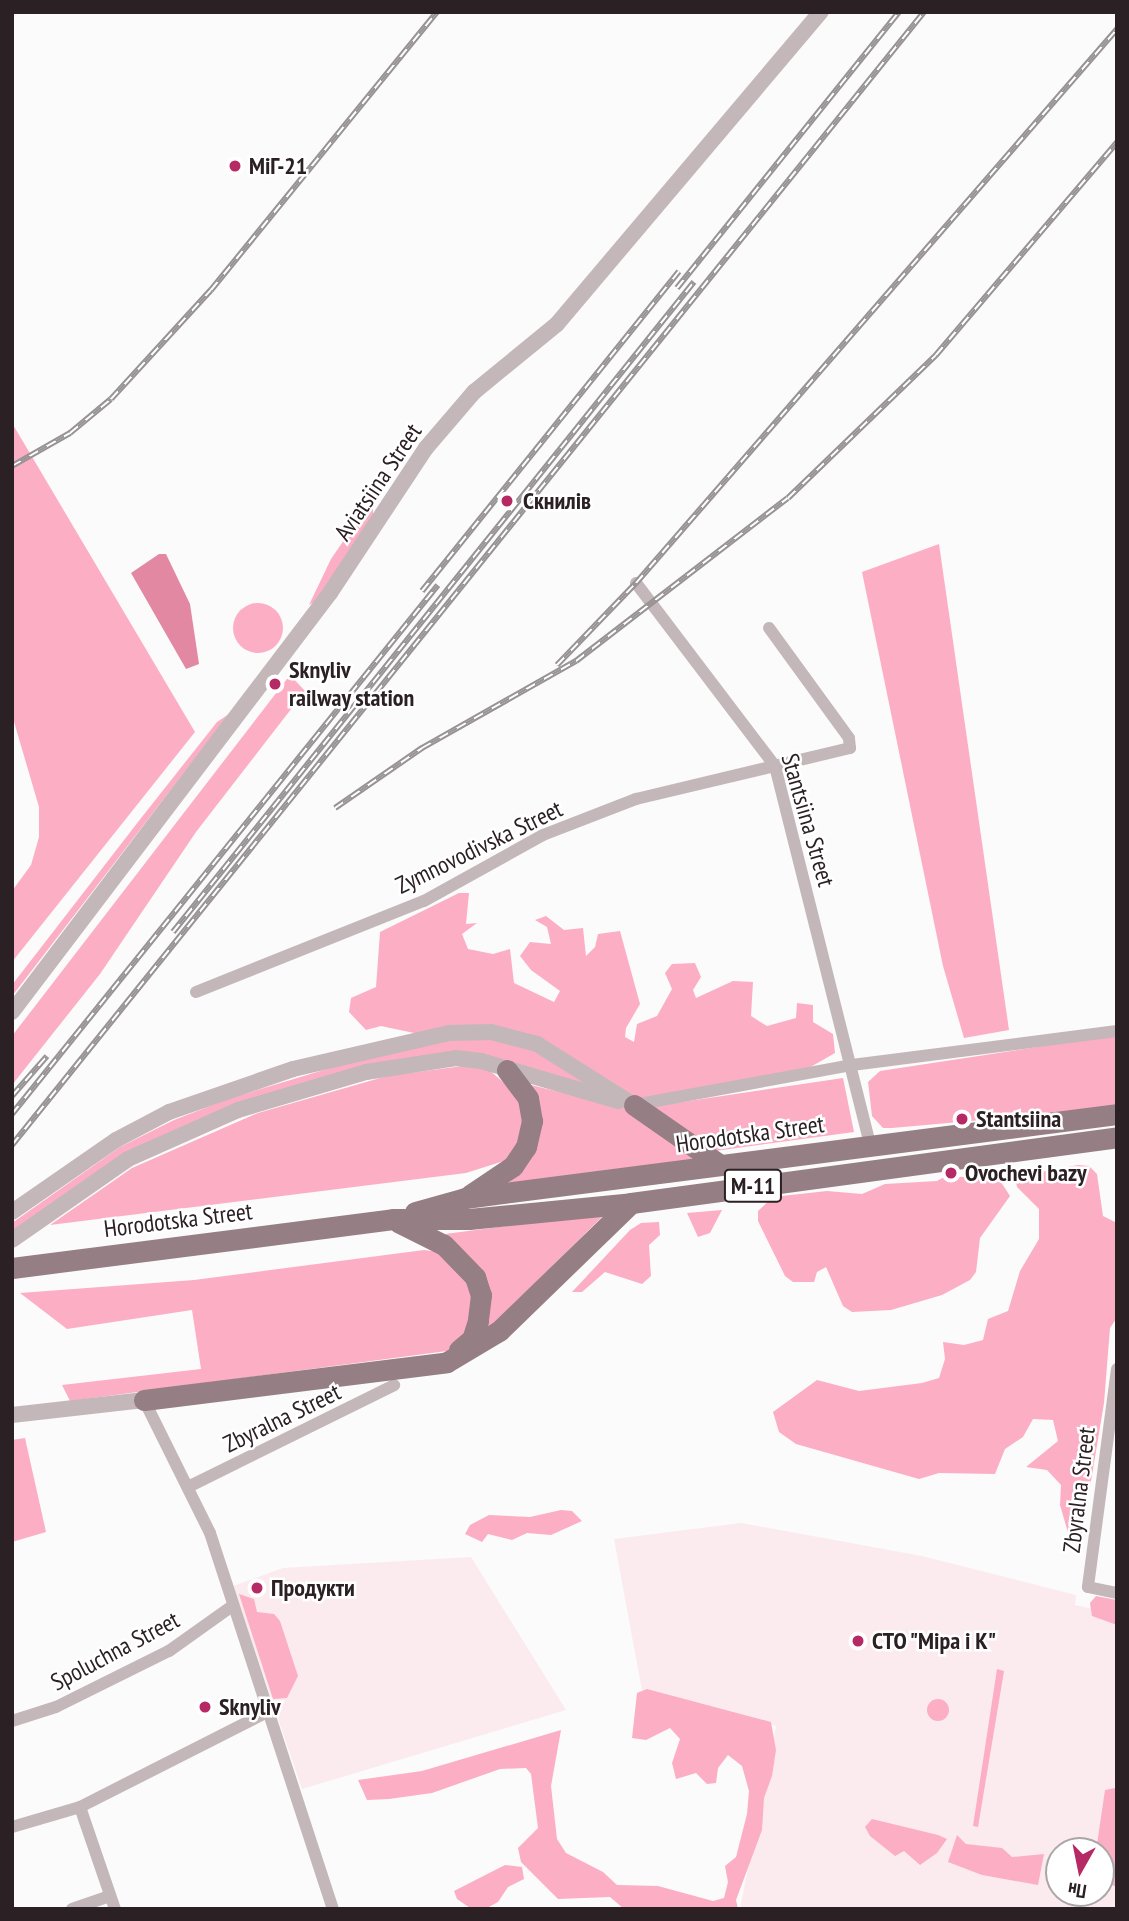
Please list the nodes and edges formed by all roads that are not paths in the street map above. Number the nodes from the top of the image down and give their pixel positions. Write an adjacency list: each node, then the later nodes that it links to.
1 (821, 12): 6 (street, Aviatsiina Street)
2 (636, 583): 4 (street, Stantsiina Street)
3 (769, 628): 4 (street, Zymnovodivska Street)
4 (775, 766): 5 (street, Zymnovodivska Street); 8 (street, Stantsiina Street)
5 (196, 992)
6 (12, 1012)
7 (1117, 1031): 8 (street)
8 (852, 1065): 10 (street); 13 (street, Stantsiina Street)
9 (507, 1070): 10 (street); 15 (main road); 19 (street)
10 (634, 1105): 14 (main road); 17 (street)
11 (1117, 1114): 13 (main road, Horodotska Street / М-11)
12 (1117, 1137): 16 (main road, Horodotska Street / М-11)
13 (870, 1144): 14 (main road, Horodotska Street / М-11)
14 (719, 1164): 15 (main road, Horodotska Street / М-11)
15 (465, 1198): 18 (main road, Horodotska Street / М-11)
16 (631, 1203): 18 (main road, Horodotska Street / М-11); 21 (main road)
17 (12, 1212)
18 (393, 1219): 20 (main road, Horodotska Street / М-11); 21 (main road)
19 (12, 1240)
20 (12, 1268)
21 (447, 1362): 24 (main road)
22 (1117, 1369): 27 (street, Zbyralna Street)
23 (394, 1385): 26 (street, Zbyralna Street)
24 (144, 1400): 25 (street); 26 (street)
25 (12, 1415)
26 (188, 1487): 28 (street)
27 (1117, 1593)
28 (232, 1606): 29 (street); 30 (street, Spoluchna Street)
29 (267, 1712): 31 (street); 35 (street)
30 (12, 1721)
31 (80, 1807): 32 (street); 33 (street)
32 (12, 1827)
33 (112, 1902): 34 (street)
34 (72, 1909)
35 (332, 1909)

